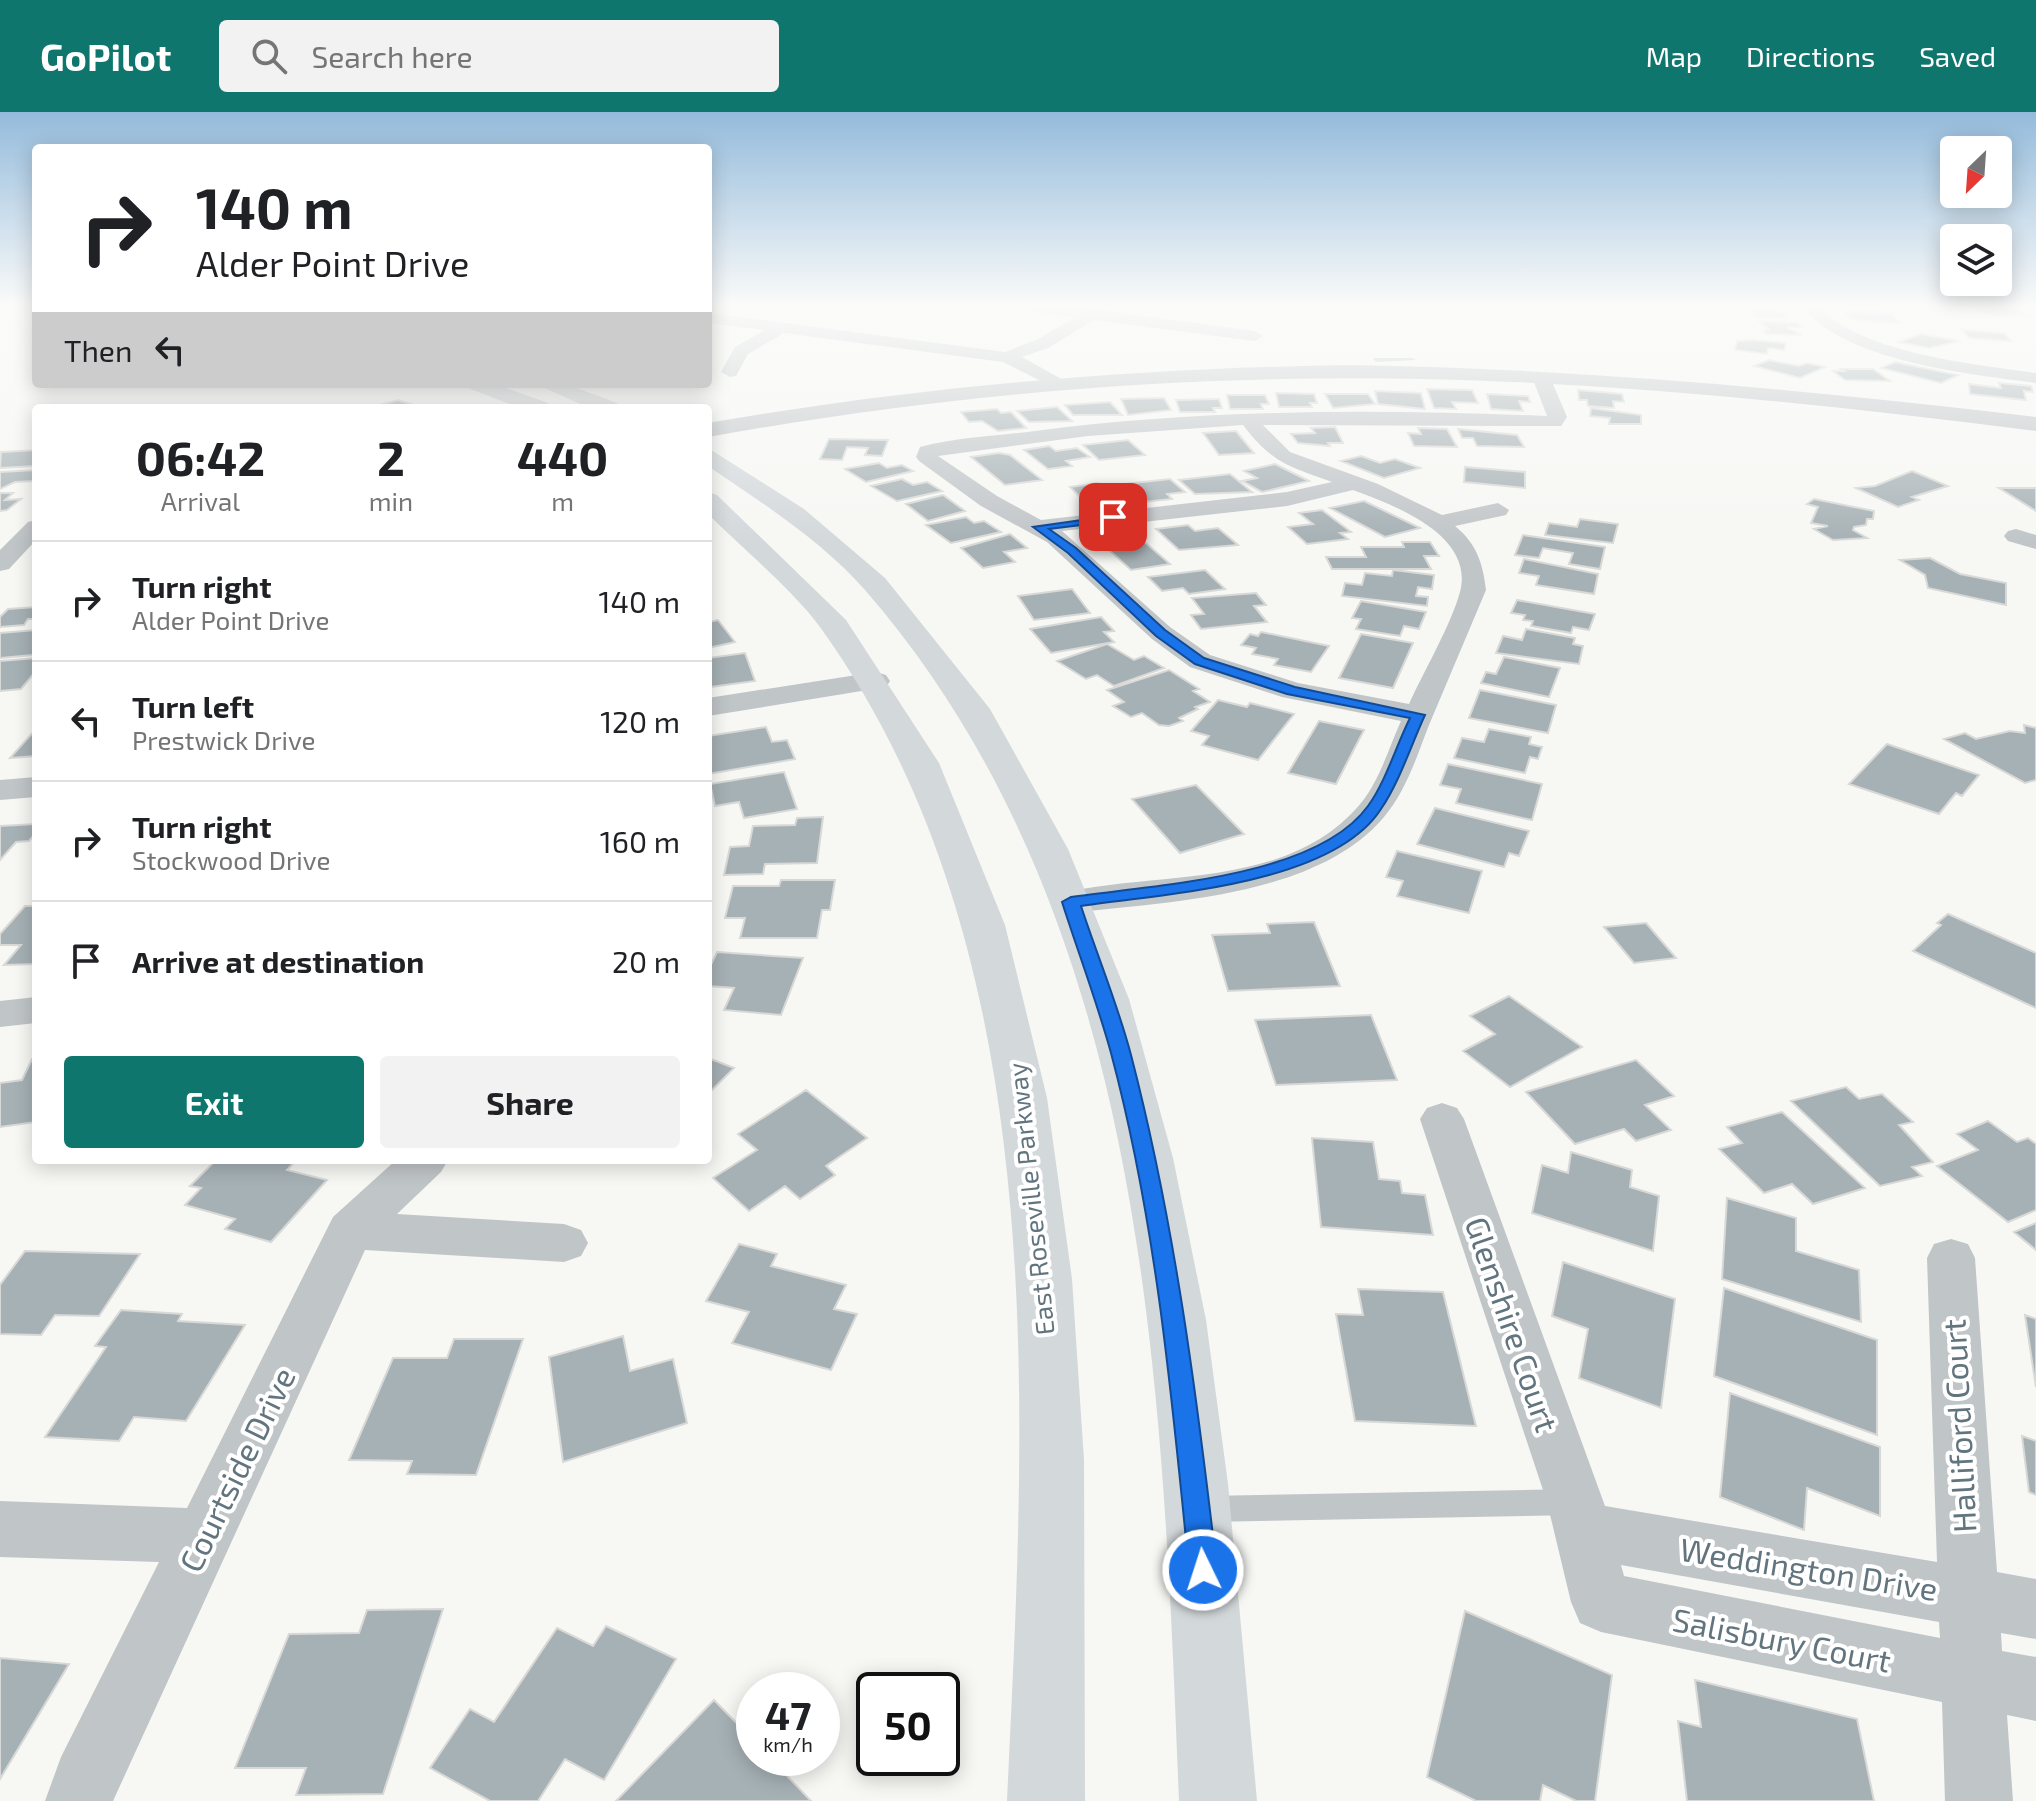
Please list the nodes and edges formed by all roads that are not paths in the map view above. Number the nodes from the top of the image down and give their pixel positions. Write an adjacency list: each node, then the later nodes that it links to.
1 (1059, 385): 10 (street)
2 (1544, 385): 8 (street)
3 (1652, 385): 9 (street)
4 (486, 388): 6 (main road)
5 (557, 388): 7 (main road)
6 (529, 404)
7 (599, 404)
8 (1248, 419): 12 (street); 16 (street)
9 (2036, 424)
10 (712, 429)
11 (712, 458): 22 (main road)
12 (1351, 484): 15 (street); 16 (street)
13 (712, 503): 19 (main road, East Roseville Parkway)
14 (1498, 510): 15 (street)
15 (1438, 523): 21 (street)
16 (1038, 527): 21 (street)
17 (32, 531): 18 (street)
18 (0, 564)
19 (899, 681): 20 (street); 22 (main road); 42 (main road, East Roseville Parkway)
20 (712, 706)
21 (1418, 715): 25 (street)
22 (980, 719): 25 (main road)
23 (32, 787): 24 (street)
24 (0, 790)
25 (1071, 902): 33 (main road)
26 (32, 1010): 27 (street)
27 (0, 1014)
28 (1442, 1119): 34 (street, Glenshire Court)
29 (421, 1164): 30 (street, Courtside Drive)
30 (350, 1230): 31 (street); 36 (street, Courtside Drive)
31 (564, 1243)
32 (1951, 1258): 37 (street, Halliford Court)
33 (1199, 1509): 34 (lane); 43 (main road)
34 (1579, 1516): 37 (street, Weddington Drive); 39 (street, Salisbury Court)
35 (0, 1529): 36 (street)
36 (203, 1536): 41 (street, Courtside Drive)
37 (1966, 1594): 38 (street, Weddington Drive); 39 (street, Halliford Court)
38 (2036, 1609)
39 (1972, 1677): 40 (street, Salisbury Court); 44 (street, Halliford Court)
40 (2036, 1689)
41 (79, 1801)
42 (1046, 1801)
43 (1218, 1801)
44 (1979, 1801)

